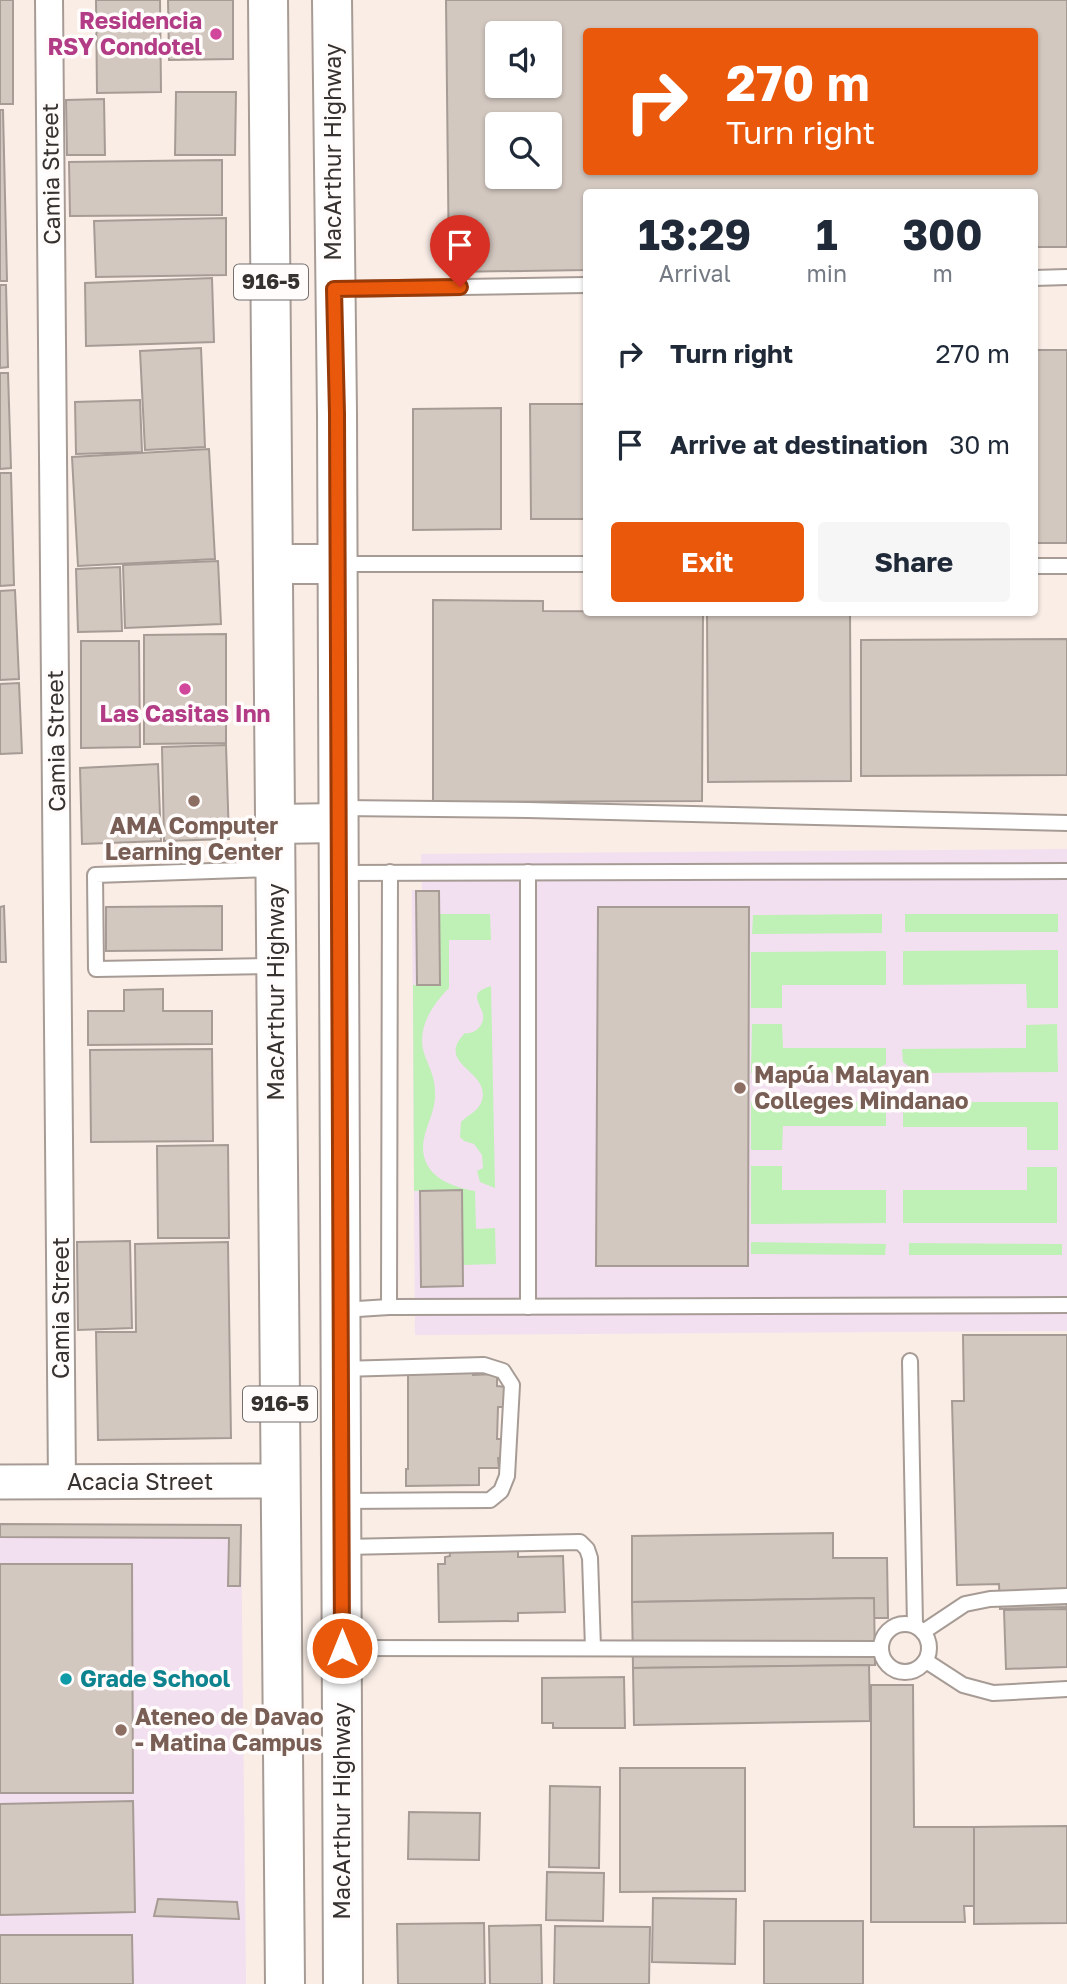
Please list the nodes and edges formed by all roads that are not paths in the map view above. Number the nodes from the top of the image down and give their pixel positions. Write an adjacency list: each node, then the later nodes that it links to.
1 (49, 0): 30 (street, Camia Street)
2 (268, 0): 8 (main road, MacArthur Highway / 916-5)
3 (331, 0): 7 (main road, MacArthur Highway / 916-5)
4 (1067, 277): 5 (lane)
5 (1038, 278)
6 (583, 285): 7 (lane)
7 (334, 289): 9 (main road, MacArthur Highway / 916-5)
8 (273, 564): 9 (main road); 15 (main road, MacArthur Highway / 916-5)
9 (337, 564): 10 (lane); 13 (main road, MacArthur Highway / 916-5)
10 (583, 565)
11 (1038, 566): 12 (lane)
12 (1067, 566)
13 (338, 816): 14 (lane); 15 (main road); 20 (main road, MacArthur Highway / 916-5)
14 (1067, 823)
15 (275, 824): 16 (main road, MacArthur Highway / 916-5)
16 (275, 869): 21 (main road, MacArthur Highway / 916-5); 21 (lane)
17 (1067, 871): 19 (lane)
18 (390, 872): 19 (lane); 20 (lane); 23 (lane)
19 (528, 872): 24 (lane)
20 (339, 873): 25 (main road, MacArthur Highway / 916-5)
21 (276, 966): 28 (main road, MacArthur Highway / 916-5)
22 (1067, 1305): 24 (lane)
23 (390, 1307): 24 (lane); 25 (lane)
24 (527, 1307)
25 (340, 1310): 27 (main road, MacArthur Highway / 916-5)
26 (910, 1361): 34 (lane)
27 (340, 1369): 31 (main road, MacArthur Highway / 916-5); 31 (lane)
28 (281, 1481): 30 (street, Acacia Street); 40 (main road, MacArthur Highway / 916-5)
29 (0, 1482): 30 (street, Acacia Street)
30 (62, 1482)
31 (341, 1501): 32 (main road, MacArthur Highway / 916-5)
32 (341, 1547): 35 (main road, MacArthur Highway / 916-5); 36 (lane)
33 (1067, 1596): 34 (lane)
34 (919, 1628): 37 (lane); 38 (lane)
35 (342, 1648): 36 (lane); 41 (main road, MacArthur Highway / 916-5)
36 (593, 1648): 37 (lane)
37 (880, 1648): 38 (lane)
38 (926, 1661): 39 (lane)
39 (1067, 1689)
40 (285, 1984)
41 (343, 1984)

